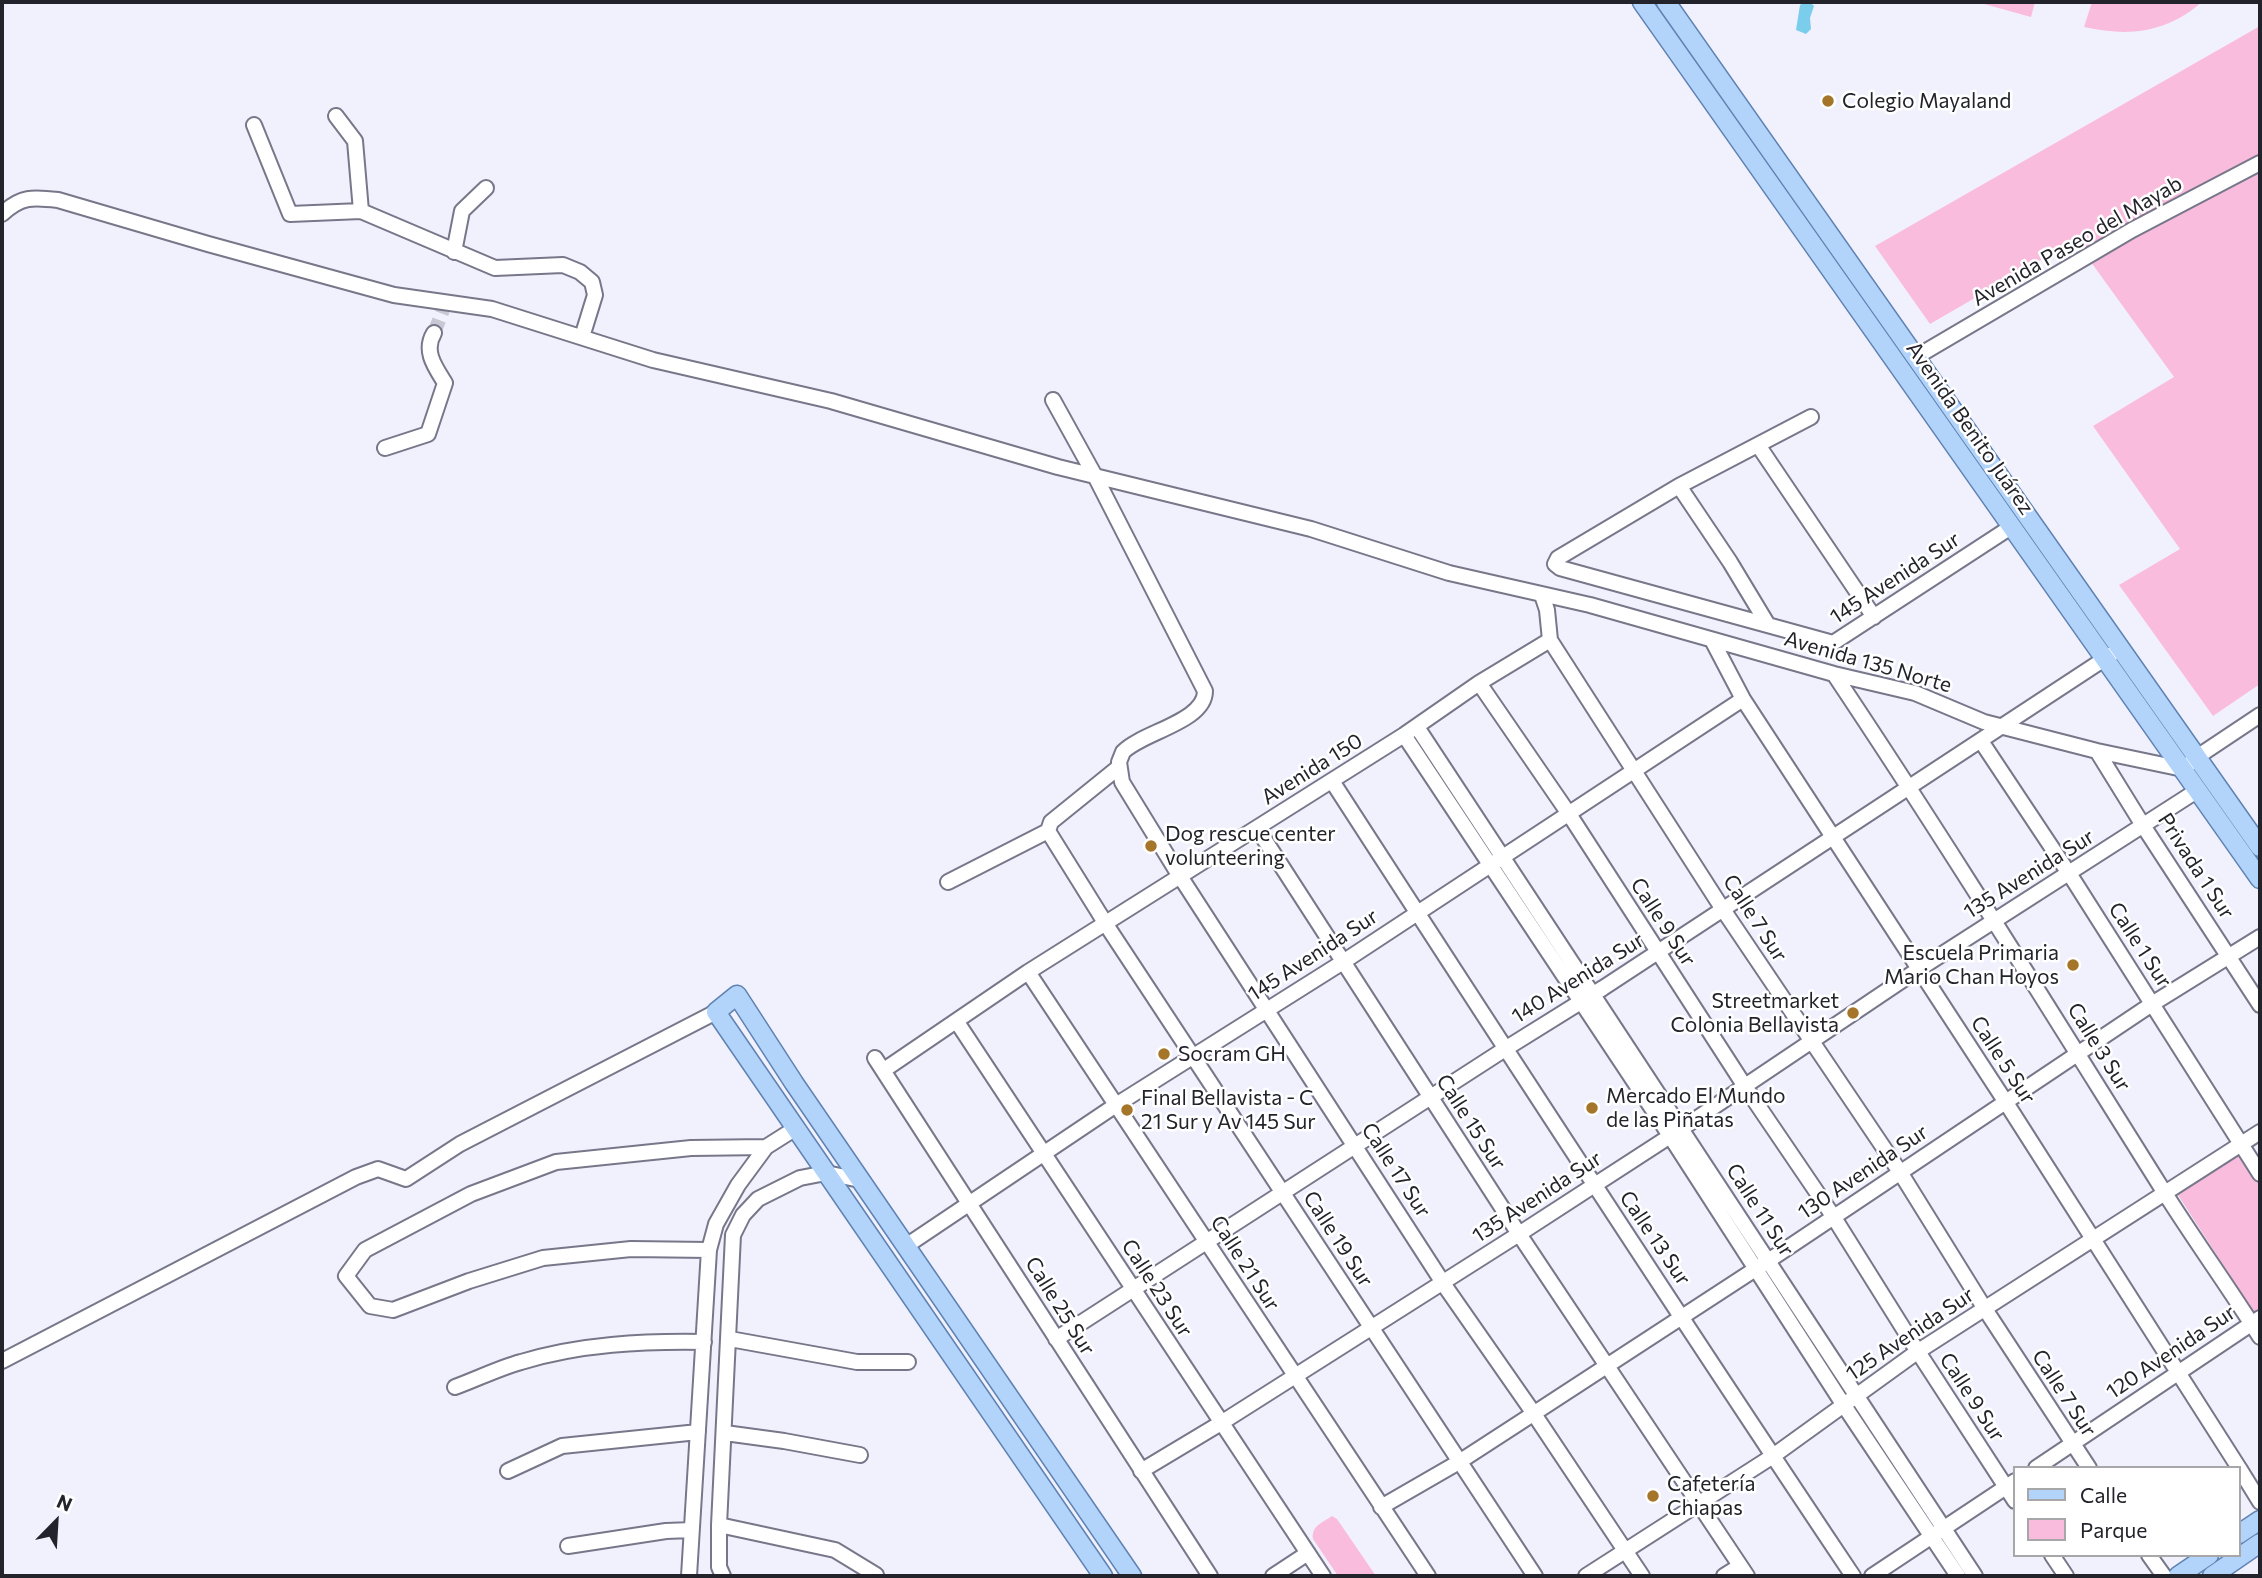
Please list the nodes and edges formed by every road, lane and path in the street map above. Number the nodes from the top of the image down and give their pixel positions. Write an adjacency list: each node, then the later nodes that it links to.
1 (1642, 2): 19 (main road, Avenida Benito Juárez)
2 (1666, 2): 12 (main road, Avenida Benito Juárez)
3 (336, 116): 7 (street)
4 (254, 125): 7 (street)
5 (2260, 163): 12 (street, Avenida Paseo del Mayab)
6 (486, 188): 9 (street)
7 (361, 211): 9 (street)
8 (2, 214): 11 (street, Avenida 135 Norte)
9 (454, 252): 11 (street)
10 (434, 333): 16 (street)
11 (582, 337): 17 (street, Avenida 135 Norte)
12 (1916, 357): 25 (main road, Avenida Benito Juárez)
13 (1053, 400): 17 (street)
14 (1811, 417): 15 (street)
15 (1758, 445): 18 (street); 21 (street)
16 (385, 448)
17 (1095, 476): 20 (street, Avenida 135 Norte); 37 (street)
18 (1679, 486): 22 (street); 22 (street, 145 Avenida Sur)
19 (2011, 527): 21 (street, 145 Avenida Sur); 25 (main road, Avenida Benito Juárez)
20 (1542, 595): 23 (street, Avenida 135 Norte); 24 (street, Calle 7 Sur)
21 (1874, 617): 22 (street, 145 Avenida Sur)
22 (1768, 625)
23 (1712, 639): 26 (street, Avenida 135 Norte); 28 (street, Calle 5 Sur)
24 (1550, 640): 27 (street, Avenida 150); 36 (street, Calle 7 Sur)
25 (2113, 653): 31 (street, 140 Avenida Sur); 35 (main road, Avenida Benito Juárez)
26 (1834, 674): 31 (street, Avenida 135 Norte); 39 (street, Calle 3 Sur)
27 (1479, 683): 30 (street, Avenida 150); 41 (street, Calle 9 Sur)
28 (1743, 699): 36 (street, 145 Avenida Sur); 45 (street, Calle 5 Sur)
29 (2260, 715): 35 (street)
30 (1417, 727): 32 (street, Avenida 150); 47 (street, Calle 11 Sur)
31 (2003, 727): 33 (street, 140 Avenida Sur); 34 (street, Avenida 135 Norte)
32 (1404, 735): 38 (street, Avenida 150); 47 (street, Calle 11 Sur)
33 (1981, 741): 39 (street, 140 Avenida Sur); 48 (street, Calle 1 Sur)
34 (2097, 751): 35 (street, Avenida 135 Norte); 42 (street, Privada 1 Sur)
35 (2190, 763): 40 (main road, Avenida Benito Juárez); 46 (main road, Avenida Benito Juárez)
36 (1634, 768): 41 (street, 145 Avenida Sur); 52 (street, Calle 7 Sur)
37 (1121, 775): 44 (street); 49 (street, Calle 17 Sur)
38 (1332, 781): 43 (street, Avenida 150); 53 (street, Calle 13 Sur)
39 (1910, 787): 45 (street, 140 Avenida Sur); 54 (street, Calle 3 Sur)
40 (2199, 790): 42 (street, 135 Avenida Sur); 50 (main road, Avenida Benito Juárez)
41 (1569, 814): 47 (street, 145 Avenida Sur); 57 (street, Calle 9 Sur)
42 (2144, 827): 48 (street, 135 Avenida Sur); 58 (street, Privada 1 Sur)
43 (1257, 828): 49 (street, Avenida 150); 59 (street, Calle 15 Sur)
44 (1048, 831): 51 (street); 55 (street)
45 (1834, 836): 52 (street, 140 Avenida Sur); 60 (street, Calle 5 Sur)
46 (2260, 847)
47 (1497, 862): 53 (street, 145 Avenida Sur); 62 (street, Calle 11 Sur)
48 (2068, 873): 54 (street, 135 Avenida Sur); 63 (street, Calle 1 Sur)
49 (1179, 875): 55 (street, Avenida 150); 65 (street, Calle 17 Sur)
50 (2260, 879)
51 (948, 882)
52 (1722, 908): 57 (street, 140 Avenida Sur); 68 (street, Calle 7 Sur)
53 (1416, 913): 59 (street, 145 Avenida Sur); 69 (street, Calle 13 Sur)
54 (1993, 921): 60 (street, 135 Avenida Sur); 70 (street, Calle 3 Sur)
55 (1106, 923): 61 (street, Avenida 150); 71 (street, Calle 19 Sur)
56 (2260, 937): 58 (street, 130 Avenida Sur)
57 (1657, 953): 62 (street, 140 Avenida Sur); 73 (street, Calle 9 Sur)
58 (2230, 957): 63 (street, 130 Avenida Sur); 64 (street, Privada 1 Sur)
59 (1343, 962): 65 (street, 145 Avenida Sur); 74 (street, Calle 15 Sur)
60 (1919, 969): 68 (street, 135 Avenida Sur); 75 (street, Calle 5 Sur)
61 (1028, 972): 67 (street, Avenida 150); 76 (street, Calle 21 Sur)
62 (1587, 999): 69 (street, 140 Avenida Sur); 79 (street, Calle 11 Sur)
63 (2152, 1004): 70 (street, 130 Avenida Sur); 80 (street, Calle 1 Sur)
64 (2260, 1005)
65 (1266, 1010): 71 (street, 145 Avenida Sur); 81 (street, Calle 17 Sur)
66 (716, 1012): 77 (main road); 87 (main road); 110 (street)
67 (957, 1022): 72 (street, Avenida 150); 83 (street, Calle 23 Sur)
68 (1811, 1041): 73 (street, 135 Avenida Sur); 85 (street, Calle 7 Sur)
69 (1505, 1049): 74 (street, 140 Avenida Sur); 88 (street, Calle 13 Sur)
70 (2079, 1053): 75 (street, 130 Avenida Sur); 90 (street, Calle 3 Sur)
71 (1193, 1056): 76 (street, 145 Avenida Sur); 89 (street, Calle 19 Sur)
72 (879, 1064): 91 (street, Calle 25 Sur)
73 (1744, 1085): 79 (street, 135 Avenida Sur); 92 (street, Calle 9 Sur)
74 (1430, 1098): 81 (street, 140 Avenida Sur); 93 (street, Calle 15 Sur)
75 (2005, 1101): 85 (street, 130 Avenida Sur); 94 (street, Calle 5 Sur)
76 (1116, 1105): 83 (street, 145 Avenida Sur); 95 (street, Calle 21 Sur)
77 (796, 1128): 82 (street); 84 (main road)
78 (2260, 1132): 80 (street, 125 Avenida Sur)
79 (1676, 1133): 88 (street, 135 Avenida Sur); 98 (street, Calle 11 Sur)
80 (2242, 1144): 86 (street, Calle 1 Sur); 90 (street, 125 Avenida Sur)
81 (1355, 1146): 89 (street, 140 Avenida Sur); 99 (street, Calle 17 Sur)
82 (766, 1147): 97 (street); 97 (street)
83 (1046, 1154): 91 (street, 145 Avenida Sur); 100 (street, Calle 23 Sur)
84 (826, 1172): 87 (street); 106 (street); 122 (main road)
85 (1900, 1172): 92 (street, 130 Avenida Sur); 101 (street, Calle 7 Sur)
86 (2260, 1174)
87 (860, 1180): 96 (main road)
88 (1594, 1186): 93 (street, 135 Avenida Sur); 102 (street, Calle 13 Sur)
89 (1283, 1192): 95 (street, 140 Avenida Sur); 104 (street, Calle 19 Sur)
90 (2166, 1194): 94 (street, 125 Avenida Sur); 103 (street, Calle 3 Sur)
91 (970, 1203): 96 (street, 145 Avenida Sur); 107 (street, Calle 25 Sur)
92 (1833, 1216): 98 (street, 130 Avenida Sur); 109 (street, Calle 9 Sur)
93 (1519, 1234): 99 (street, 135 Avenida Sur); 112 (street, Calle 15 Sur)
94 (2092, 1240): 101 (street, 125 Avenida Sur); 113 (street, Calle 5 Sur)
95 (1207, 1242): 100 (street, 140 Avenida Sur); 114 (street, Calle 21 Sur)
96 (905, 1246): 117 (main road)
97 (709, 1250): 108 (street)
98 (1762, 1264): 102 (street, 130 Avenida Sur); 116 (street, Calle 11 Sur)
99 (1443, 1282): 104 (street, 135 Avenida Sur); 118 (street, Calle 17 Sur)
100 (1132, 1289): 107 (street, 140 Avenida Sur); 119 (street, Calle 23 Sur)
101 (1984, 1309): 109 (street, 125 Avenida Sur); 123 (street, Calle 7 Sur)
102 (1682, 1316): 112 (street, 130 Avenida Sur); 125 (street, Calle 13 Sur)
103 (2256, 1321): 105 (street, Calle 3 Sur); 113 (street, 120 Avenida Sur)
104 (1370, 1327): 114 (street, 135 Avenida Sur); 126 (street, Calle 19 Sur)
105 (2260, 1337)
106 (730, 1339): 111 (street); 121 (street)
107 (1056, 1339): 131 (street, Calle 25 Sur)
108 (704, 1342): 115 (street); 120 (street)
109 (1917, 1352): 116 (street, 125 Avenida Sur); 133 (street, Calle 9 Sur)
110 (2, 1361)
111 (908, 1362)
112 (1608, 1366): 118 (street, 130 Avenida Sur); 135 (street, Calle 15 Sur)
113 (2178, 1373): 123 (street, 120 Avenida Sur); 129 (street, Calle 5 Sur)
114 (1295, 1376): 119 (street, 135 Avenida Sur); 136 (street, Calle 21 Sur)
115 (455, 1387)
116 (1849, 1400): 125 (street, 125 Avenida Sur); 140 (street, Calle 11 Sur)
117 (1020, 1412): 122 (main road); 156 (main road)
118 (1533, 1414): 126 (street, 130 Avenida Sur); 144 (street, Calle 17 Sur)
119 (1222, 1423): 131 (street, 135 Avenida Sur); 145 (street, Calle 23 Sur)
120 (698, 1432): 130 (street); 139 (street)
121 (724, 1433): 124 (street); 138 (street)
122 (1004, 1433): 155 (main road)
123 (2072, 1443): 127 (street, 120 Avenida Sur); 128 (street, Calle 7 Sur)
124 (859, 1455)
125 (1773, 1456): 135 (street, 125 Avenida Sur); 165 (street, Calle 13 Sur)
126 (1459, 1462): 136 (street, 130 Avenida Sur); 161 (street, Calle 19 Sur)
127 (2039, 1466)
128 (2088, 1466)
129 (2238, 1466)
130 (508, 1471)
131 (1141, 1471): 157 (street, Calle 25 Sur)
132 (2241, 1471): 134 (street, Calle 5 Sur)
133 (2011, 1485): 140 (street)
134 (2260, 1502)
135 (1699, 1503): 144 (street, 125 Avenida Sur); 151 (street, Calle 15 Sur)
136 (1381, 1507): 160 (street, Calle 21 Sur)
137 (2260, 1520): 141 (main road)
138 (719, 1525): 152 (street); 154 (street)
139 (691, 1530): 143 (street); 153 (street)
140 (1939, 1532): 166 (street); 167 (street, Calle 11 Sur); 168 (street, Calle 11 Sur)
141 (2241, 1533)
142 (2260, 1543): 146 (main road)
143 (568, 1546)
144 (1626, 1551): 162 (street, 125 Avenida Sur); 163 (street, Calle 17 Sur)
145 (1308, 1553): 158 (street); 159 (street, Calle 23 Sur)
146 (2241, 1556)
147 (2053, 1557): 169 (street)
148 (2150, 1557): 170 (street)
149 (2206, 1557): 171 (main road)
150 (2240, 1557): 172 (main road)
151 (1743, 1571): 164 (street)
152 (876, 1574)
153 (689, 1576)
154 (723, 1576)
155 (1102, 1576)
156 (1132, 1576)
157 (1210, 1576)
158 (1273, 1576)
159 (1323, 1576)
160 (1428, 1576)
161 (1535, 1576)
162 (1586, 1576)
163 (1642, 1576)
164 (1724, 1576)
165 (1853, 1576)
166 (1872, 1576)
167 (1958, 1576)
168 (1975, 1576)
169 (2066, 1576)
170 (2164, 1576)
171 (2178, 1576)
172 (2212, 1576)

